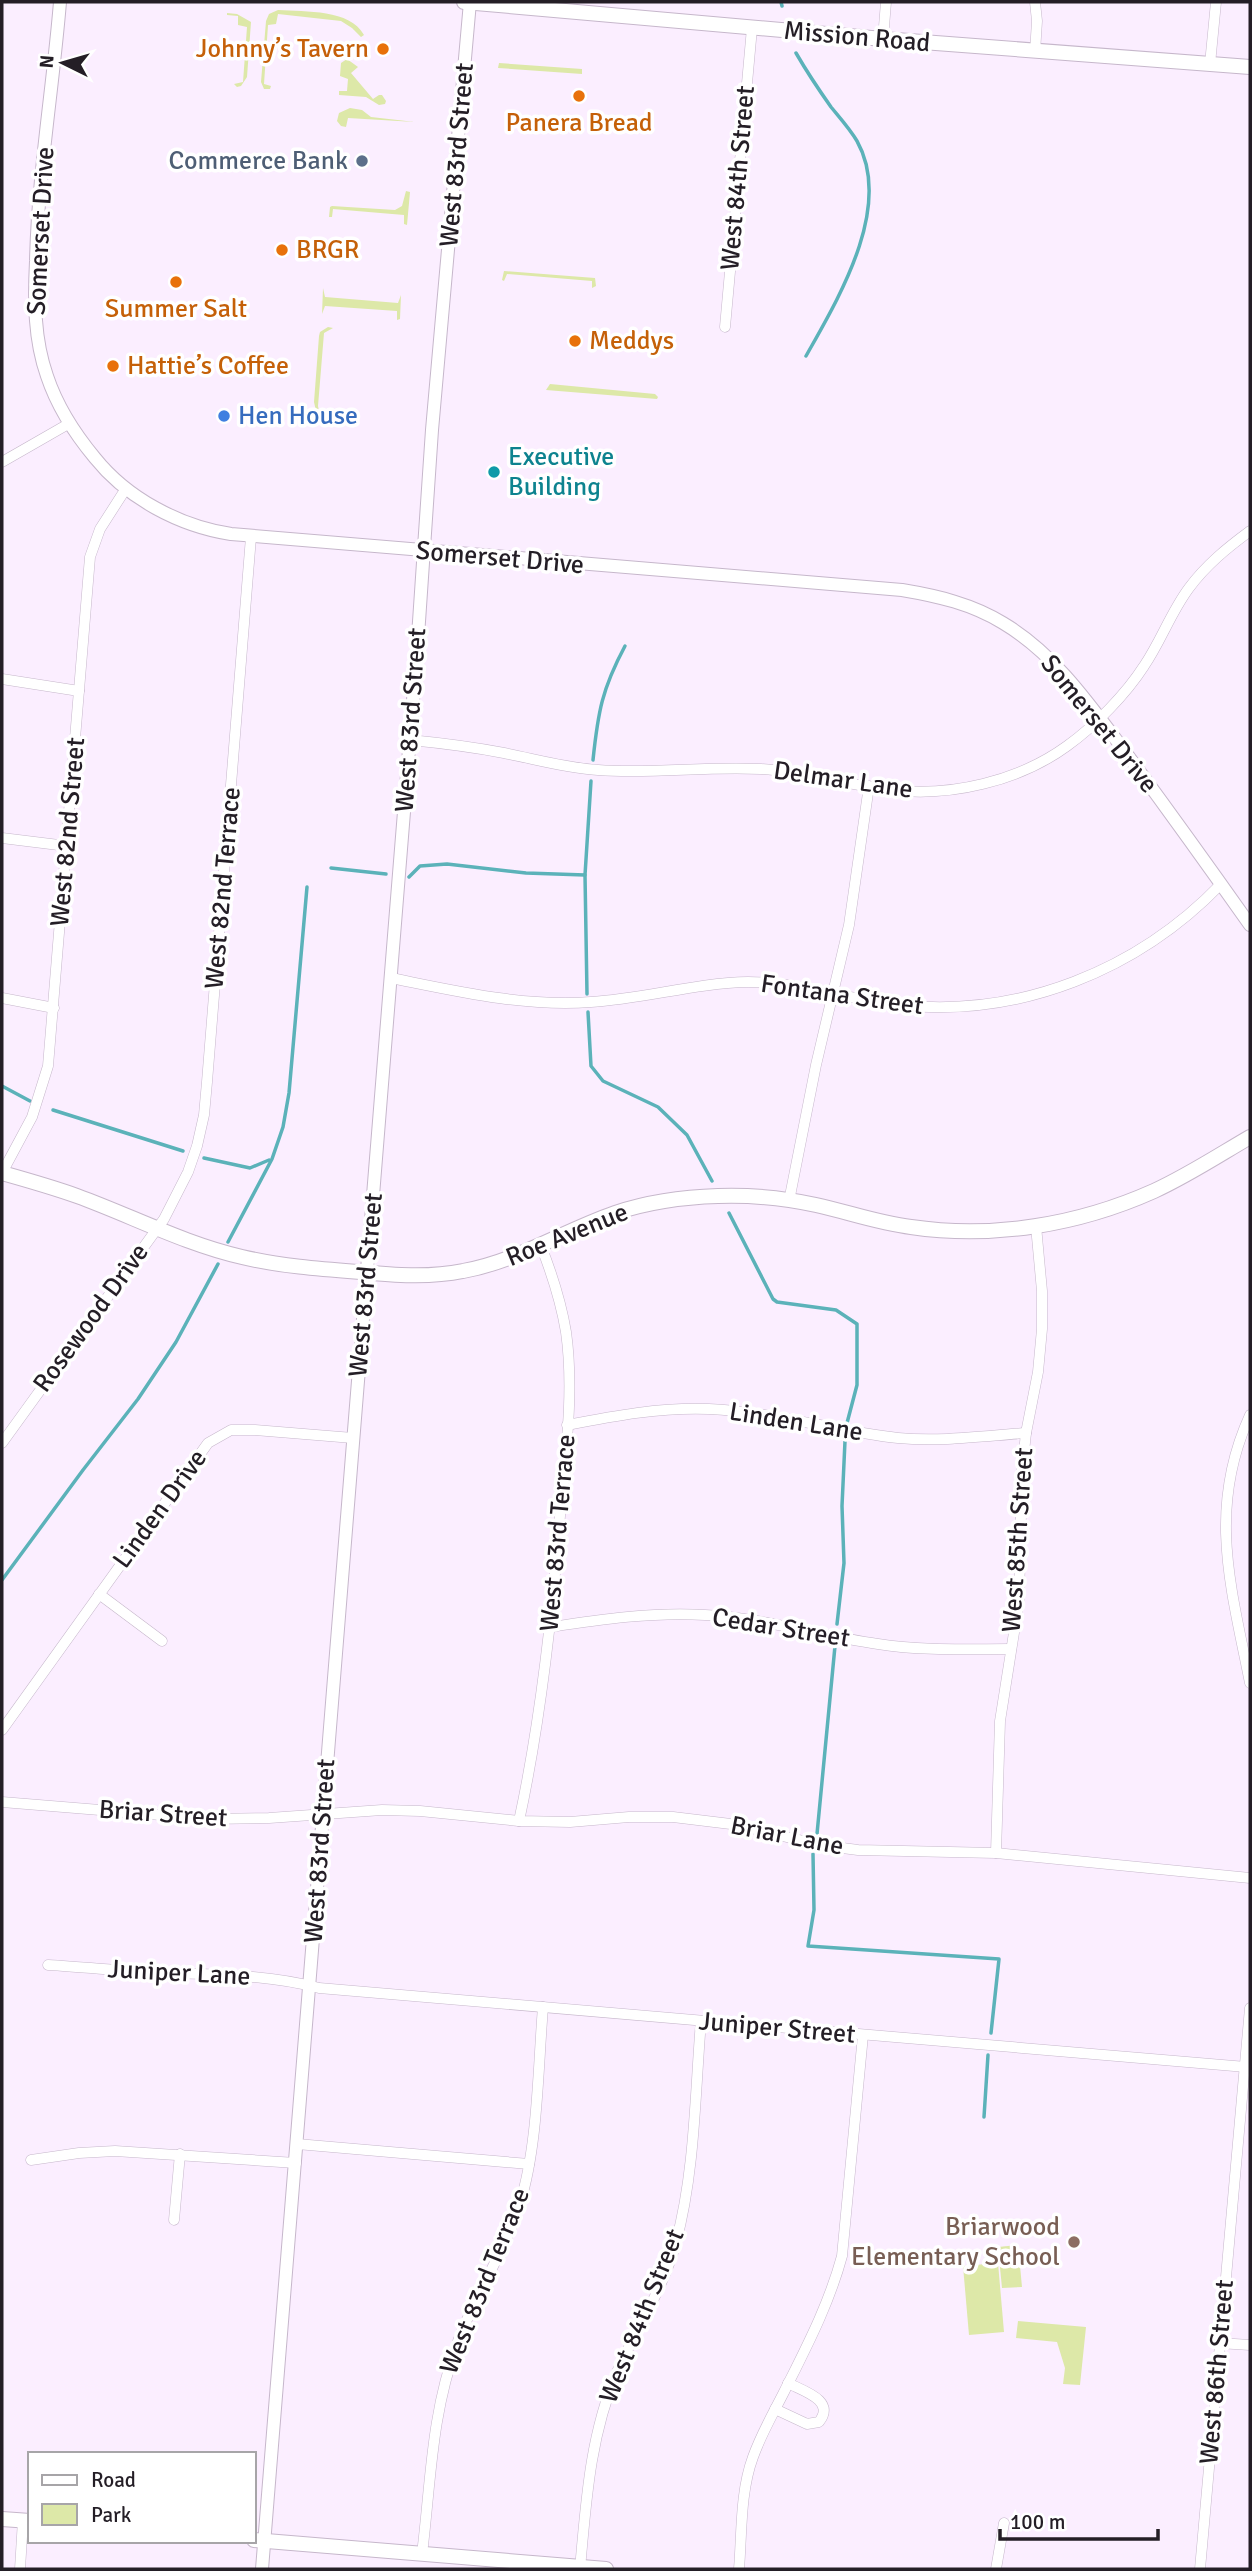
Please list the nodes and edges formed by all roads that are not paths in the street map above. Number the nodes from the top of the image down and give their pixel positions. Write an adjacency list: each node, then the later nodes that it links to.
1 (60, 2): 13 (street, Somerset Drive)
2 (464, 2): 3 (main road, Mission Road)
3 (470, 2): 7 (main road, Mission Road); 18 (street, West 83rd Street)
4 (886, 2): 8 (street)
5 (1035, 2): 9 (street)
6 (1216, 2): 10 (street)
7 (751, 28): 8 (main road, Mission Road); 12 (street, West 84th Street)
8 (883, 39): 9 (main road, Mission Road)
9 (1035, 52): 10 (main road, Mission Road)
10 (1210, 64): 11 (main road, Mission Road)
11 (1250, 67)
12 (725, 327)
13 (70, 423): 14 (street); 15 (street, Somerset Drive)
14 (2, 463)
15 (125, 490): 17 (street, Somerset Drive); 20 (street, West 82nd Street)
16 (1250, 531): 21 (street, Delmar Lane)
17 (251, 537): 18 (street, Somerset Drive); 36 (street, West 82nd Terrace)
18 (424, 551): 21 (street, Somerset Drive); 22 (street, West 83rd Street)
19 (2, 679): 20 (street)
20 (79, 691): 25 (street, West 82nd Street)
21 (1099, 717): 23 (street, Delmar Lane); 26 (street, Somerset Drive)
22 (410, 740): 23 (street, Delmar Lane); 28 (street, West 83rd Street)
23 (869, 786): 29 (street)
24 (2, 838): 25 (street)
25 (67, 846): 31 (street, West 82nd Street)
26 (1221, 884): 27 (street, Somerset Drive); 29 (street, Fontana Street)
27 (1250, 925)
28 (391, 978): 29 (street, Fontana Street); 38 (street, West 83rd Street)
29 (833, 993): 34 (street)
30 (2, 998): 31 (street)
31 (54, 1008): 33 (street, West 82nd Street)
32 (1250, 1137): 35 (main road, Roe Avenue)
33 (2, 1173): 36 (main road, Roe Avenue)
34 (789, 1201): 35 (main road, Roe Avenue); 37 (main road, Roe Avenue)
35 (1036, 1226): 41 (street, West 85th Street)
36 (156, 1228): 38 (main road, Roe Avenue); 43 (street, Rosewood Drive)
37 (541, 1246): 38 (main road, Roe Avenue); 40 (street, West 83rd Terrace)
38 (367, 1273): 42 (street, West 83rd Street)
39 (1250, 1417): 48 (street)
40 (567, 1425): 41 (street, Linden Lane); 45 (street, West 83rd Terrace)
41 (1026, 1433): 47 (street, West 85th Street)
42 (353, 1438): 44 (street, Linden Drive); 51 (street, West 83rd Street)
43 (2, 1443)
44 (99, 1594): 46 (street, Linden Drive); 49 (street, Linden Drive)
45 (551, 1627): 47 (street, Cedar Street); 52 (street, West 83rd Terrace)
46 (162, 1641)
47 (1011, 1649): 53 (street, West 85th Street)
48 (1250, 1683)
49 (2, 1730)
50 (2, 1802): 51 (street, Briar Street)
51 (323, 1814): 52 (street, Briar Lane); 56 (street, West 83rd Street)
52 (519, 1821): 53 (street, Briar Lane)
53 (996, 1853): 54 (street, Briar Lane)
54 (1250, 1878)
55 (48, 1965): 56 (street, Juniper Lane)
56 (309, 1985): 57 (street, Juniper Street); 63 (street, West 83rd Street)
57 (543, 2007): 59 (street, Juniper Street); 67 (street, West 83rd Terrace)
58 (1250, 2008): 61 (street, West 86th Street)
59 (701, 2021): 60 (street, Juniper Street); 78 (street, West 84th Street)
60 (863, 2035): 61 (street, Juniper Street); 71 (street)
61 (1246, 2067): 62 (street, West 86th Street)
62 (1246, 2105): 69 (street, West 86th Street)
63 (297, 2144): 66 (street, West 83rd Street); 67 (street)
64 (180, 2154): 65 (street); 66 (street); 68 (street)
65 (31, 2160)
66 (296, 2163): 76 (street, West 83rd Street)
67 (529, 2164): 77 (street, West 83rd Terrace)
68 (174, 2220)
69 (1219, 2343): 70 (street); 84 (street, West 86th Street)
70 (1250, 2345)
71 (789, 2383): 72 (street); 72 (street)
72 (775, 2409): 82 (street)
73 (2, 2519): 74 (main road)
74 (26, 2521): 79 (street)
75 (1004, 2523): 83 (street)
76 (259, 2541): 77 (main road); 80 (street, West 83rd Street)
77 (422, 2554): 78 (main road)
78 (580, 2568): 81 (main road)
79 (20, 2569)
80 (262, 2569)
81 (606, 2569)
82 (739, 2569)
83 (996, 2569)
84 (1200, 2569)

